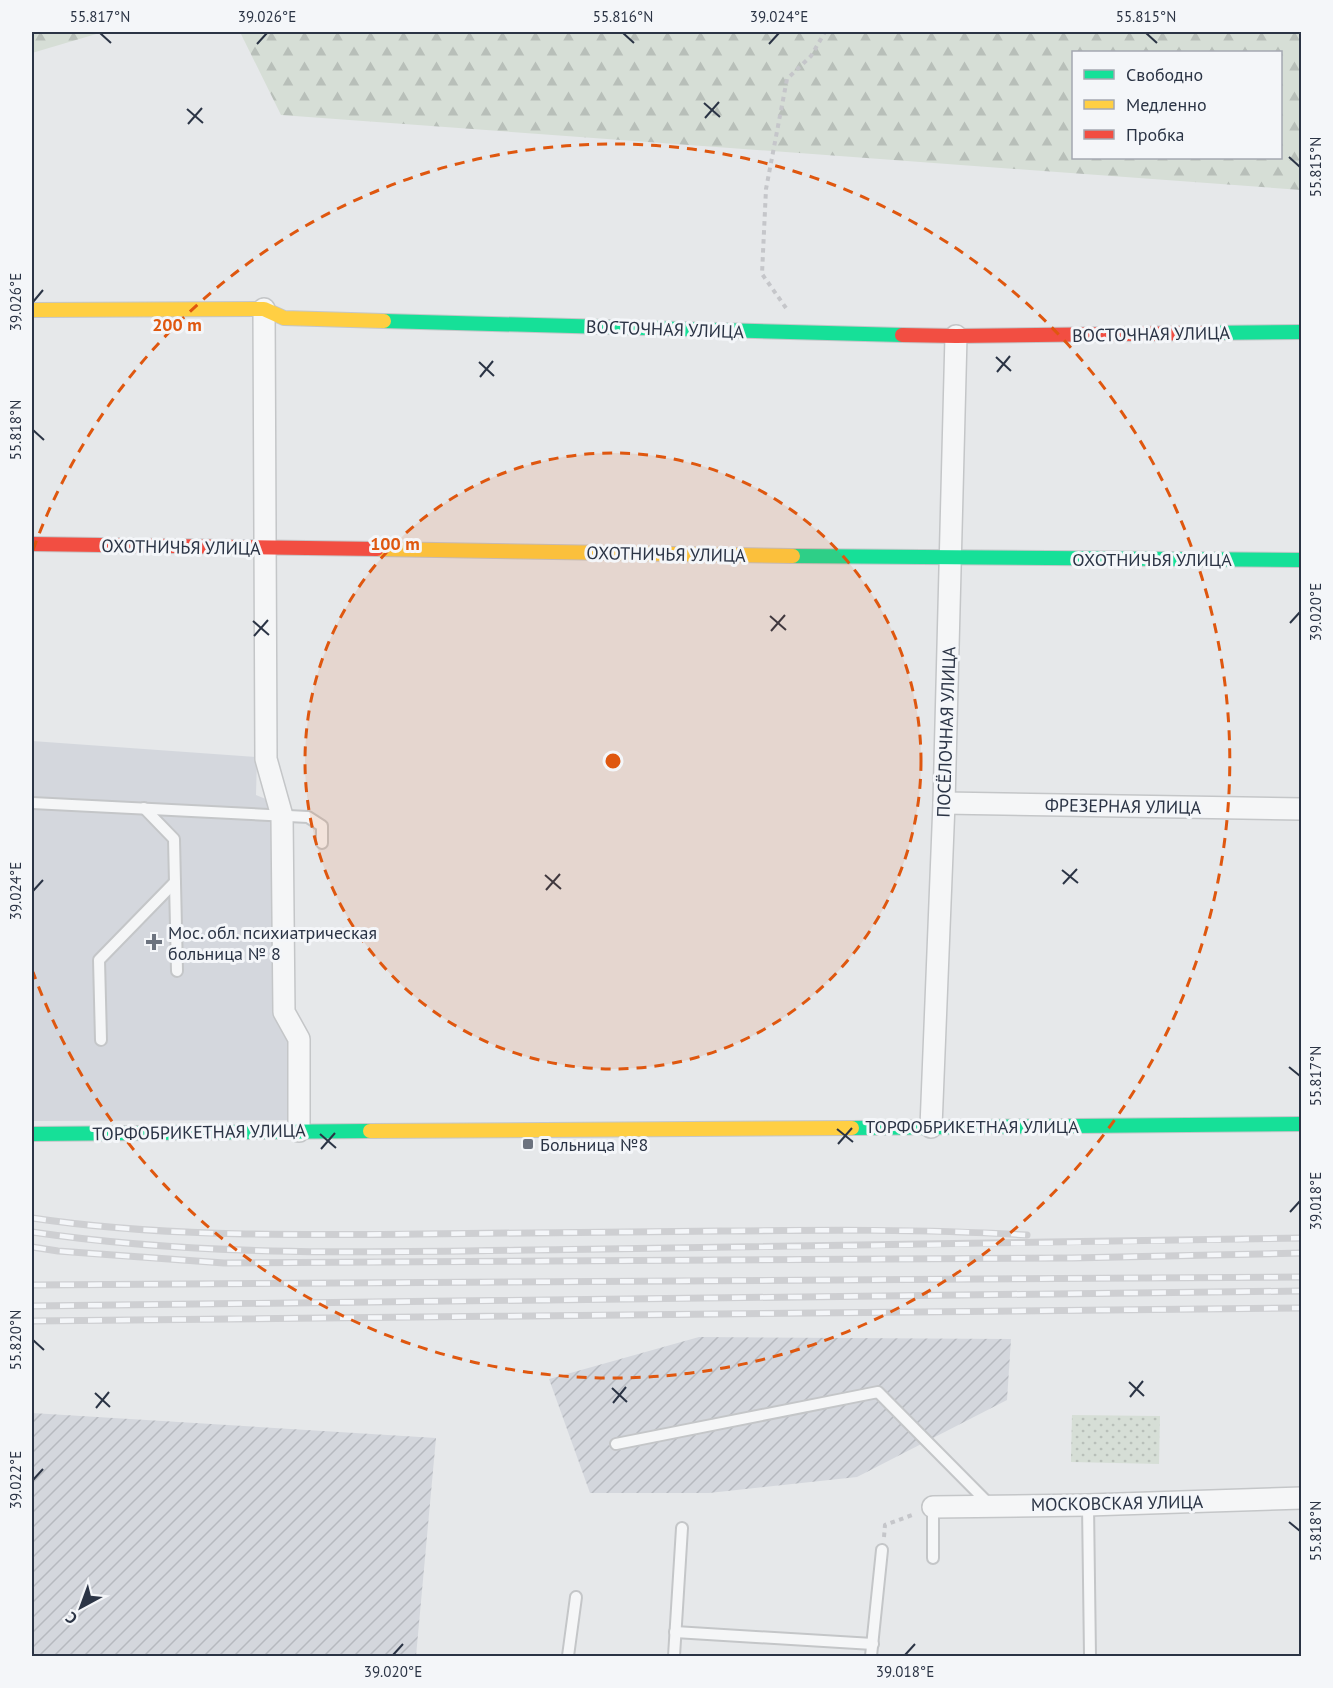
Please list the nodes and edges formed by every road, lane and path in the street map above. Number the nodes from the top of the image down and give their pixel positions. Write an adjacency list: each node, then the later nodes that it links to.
1 (825, 32): 5 (path)
2 (264, 309): 3 (street, ВОСТОЧНАЯ УЛИЦА); 5 (street, ВОСТОЧНАЯ УЛИЦА); 8 (street)
3 (32, 310)
4 (1302, 332): 6 (street, ВОСТОЧНАЯ УЛИЦА)
5 (803, 333): 6 (street, ВОСТОЧНАЯ УЛИЦА)
6 (956, 336): 9 (street, ПОСЁЛОЧНАЯ УЛИЦА)
7 (32, 544): 8 (street, ОХОТНИЧЬЯ УЛИЦА)
8 (266, 548): 9 (street, ОХОТНИЧЬЯ УЛИЦА); 15 (street)
9 (951, 558): 10 (street, ОХОТНИЧЬЯ УЛИЦА); 12 (street, ПОСЁЛОЧНАЯ УЛИЦА)
10 (1302, 560)
11 (32, 803): 13 (lane)
12 (944, 803): 14 (street, ФРЕЗЕРНАЯ УЛИЦА); 21 (street, ПОСЁЛОЧНАЯ УЛИЦА)
13 (144, 808): 15 (lane); 17 (lane)
14 (1302, 809)
15 (282, 816): 16 (lane); 22 (street)
16 (322, 843)
17 (175, 882): 18 (lane); 19 (lane)
18 (177, 971)
19 (101, 1040)
20 (1302, 1124): 21 (street, ТОРФОБРИКЕТНАЯ УЛИЦА)
21 (931, 1127): 22 (street, ТОРФОБРИКЕТНАЯ УЛИЦА)
22 (299, 1131): 23 (street, ТОРФОБРИКЕТНАЯ УЛИЦА)
23 (32, 1134)
24 (616, 1444): 26 (lane)
25 (1302, 1498): 27 (street, МОСКОВСКАЯ УЛИЦА)
26 (989, 1505): 27 (street, МОСКОВСКАЯ УЛИЦА); 28 (street, МОСКОВСКАЯ УЛИЦА)
27 (1088, 1505): 38 (lane)
28 (933, 1507): 30 (path); 31 (lane)
29 (682, 1528): 33 (lane)
30 (882, 1550): 34 (lane)
31 (933, 1558)
32 (576, 1597): 35 (lane)
33 (675, 1632): 34 (lane); 36 (lane)
34 (873, 1644): 37 (lane)
35 (568, 1656)
36 (674, 1656)
37 (872, 1656)
38 (1090, 1656)

